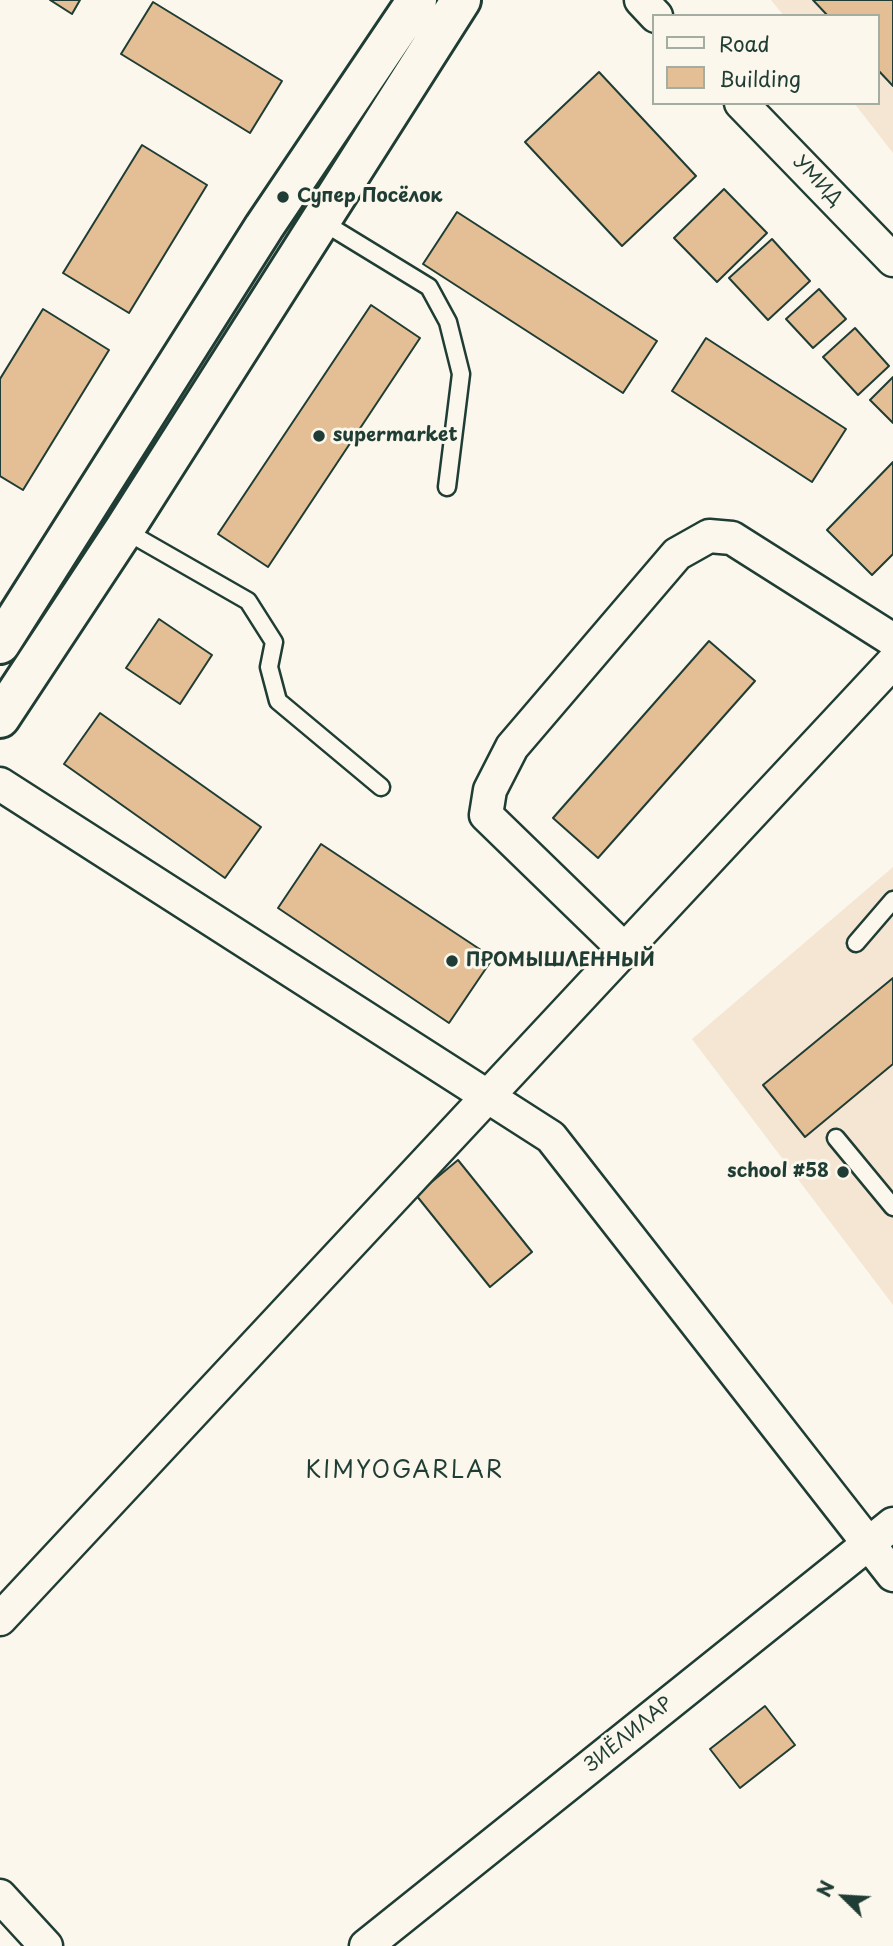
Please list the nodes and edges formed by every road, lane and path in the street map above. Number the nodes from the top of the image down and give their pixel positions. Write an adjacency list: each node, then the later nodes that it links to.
1 (417, 0): 11 (street)
2 (461, 0): 6 (street)
3 (641, 0): 4 (street)
4 (654, 14)
5 (743, 105): 7 (street, УМИД)
6 (321, 221): 8 (lane); 9 (street)
7 (893, 260)
8 (447, 487)
9 (124, 530): 13 (street); 15 (lane)
10 (893, 640): 18 (street)
11 (0, 644)
12 (893, 662): 18 (street)
13 (0, 718)
14 (0, 784): 19 (street)
15 (381, 787)
16 (893, 900): 17 (lane)
17 (856, 943)
18 (625, 950): 19 (street)
19 (489, 1097): 23 (street); 25 (street)
20 (836, 1138): 21 (lane)
21 (893, 1207)
22 (893, 1524): 23 (street, ЗИЁЛИЛАР)
23 (869, 1544): 24 (street); 28 (street, ЗИЁЛИЛАР)
24 (893, 1575)
25 (0, 1619)
26 (0, 1896): 27 (street)
27 (46, 1946)
28 (366, 1946)

